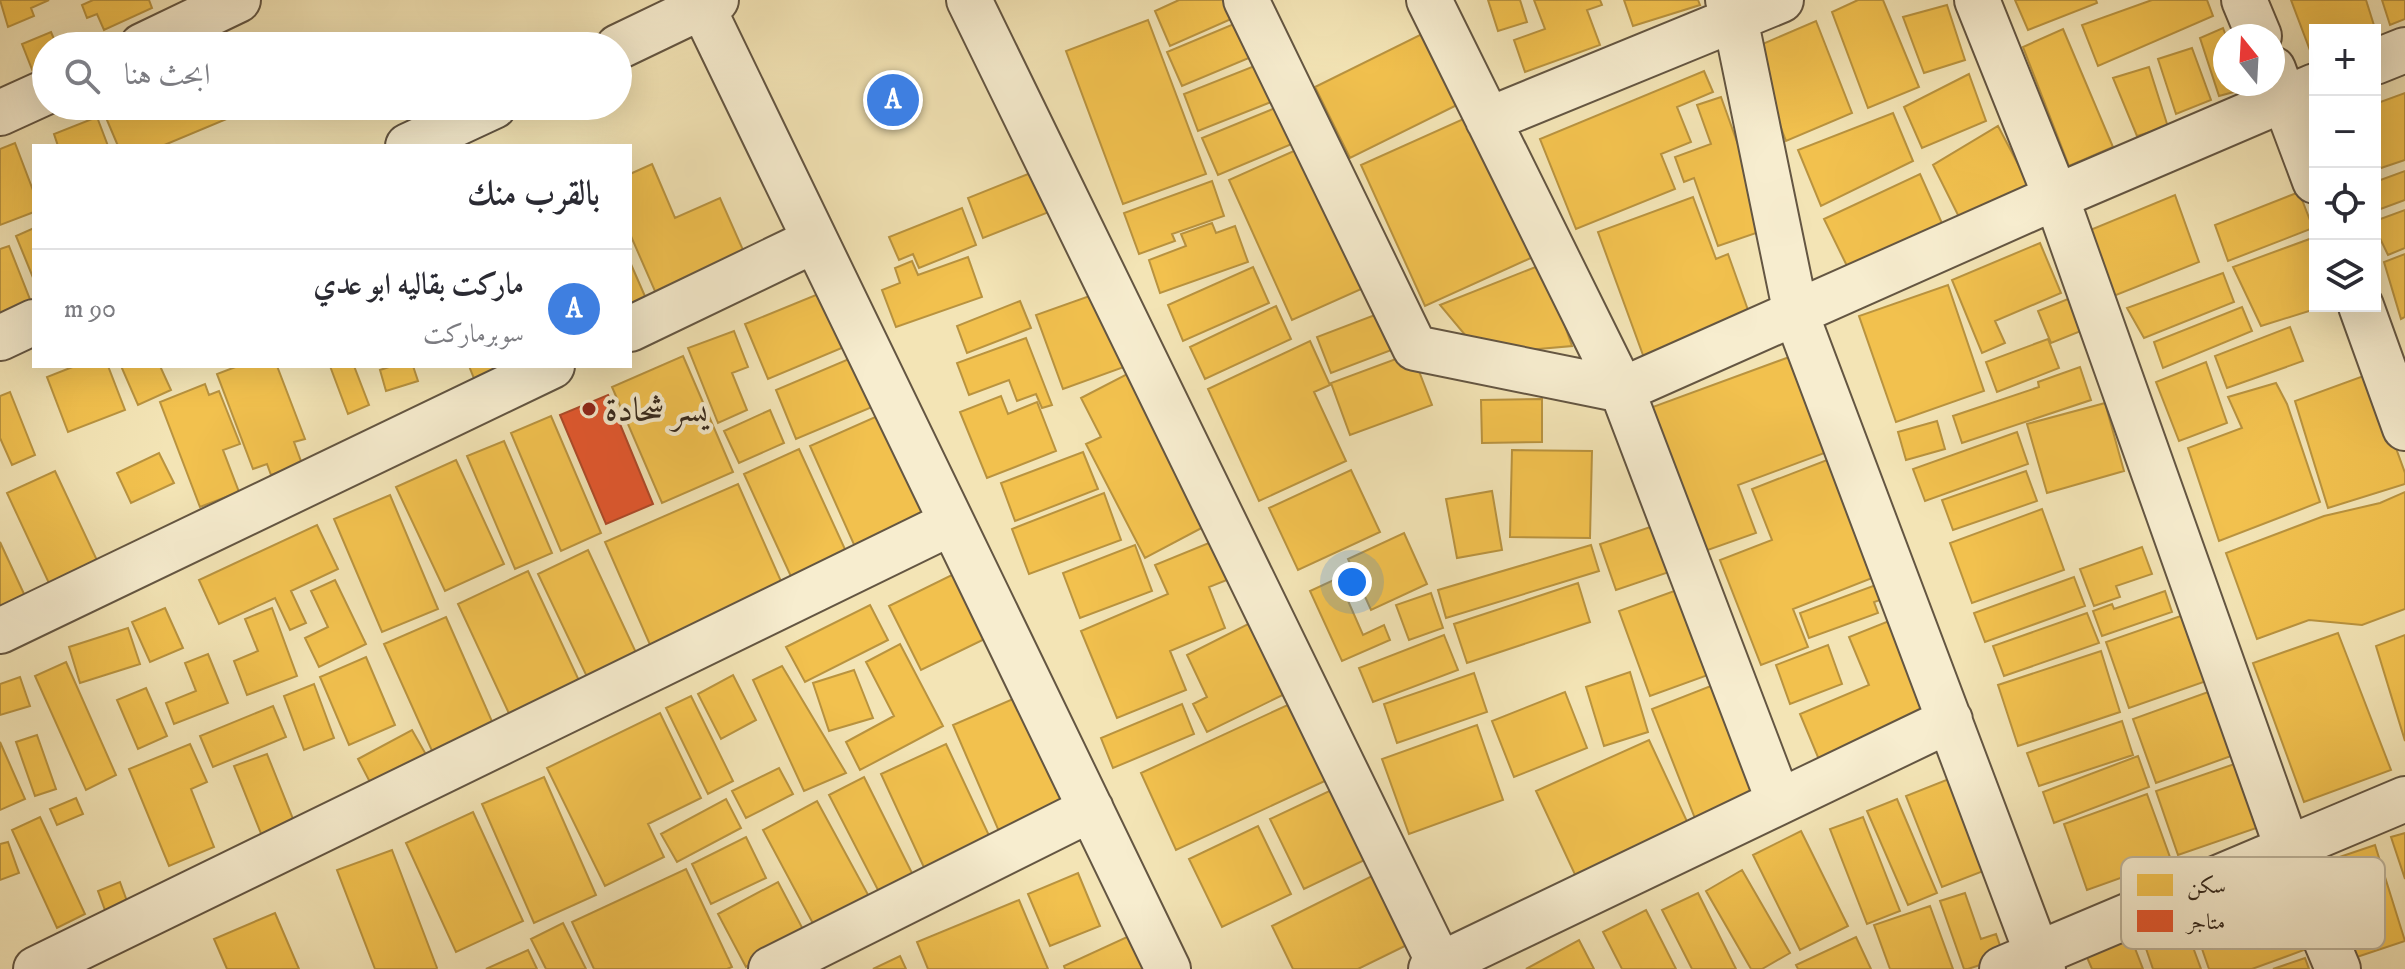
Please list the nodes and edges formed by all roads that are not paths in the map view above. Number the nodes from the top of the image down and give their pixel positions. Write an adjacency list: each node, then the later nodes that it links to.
1 (238, 0): 11 (street)
2 (969, 0): 44 (street)
3 (1246, 0): 30 (street)
4 (1429, 0): 19 (street)
5 (1781, 0): 9 (street)
6 (1977, 0): 22 (street)
7 (2244, 0): 10 (street)
8 (706, 3): 12 (street); 23 (street)
9 (1732, 9): 19 (street); 25 (street)
10 (2254, 24)
11 (171, 32)
12 (632, 40)
13 (2405, 50): 14 (street)
14 (2381, 60)
15 (2291, 84): 21 (street); 22 (street)
16 (32, 98): 17 (street)
17 (0, 113)
18 (464, 120): 20 (street)
19 (1488, 120): 30 (street)
20 (412, 144)
21 (2312, 168)
22 (2056, 197): 25 (street); 38 (street)
23 (815, 240): 27 (street); 32 (street)
24 (2363, 312): 31 (street)
25 (1796, 314): 30 (street); 34 (street)
26 (32, 323): 28 (street)
27 (632, 328)
28 (0, 338)
29 (548, 368): 33 (street)
30 (1622, 390): 36 (street)
31 (2405, 428)
32 (951, 523): 37 (street); 45 (street)
33 (0, 631)
34 (1950, 720): 36 (street); 43 (street)
35 (2405, 799): 38 (street)
36 (1779, 802): 44 (street)
37 (1091, 809): 46 (street); 47 (street)
38 (2287, 847): 39 (street); 40 (street)
39 (2265, 857)
40 (2291, 857)
41 (2121, 921): 43 (street)
42 (2330, 949): 48 (street)
43 (2027, 963)
44 (1436, 967)
45 (36, 969)
46 (771, 969)
47 (1168, 969)
48 (2338, 969)

